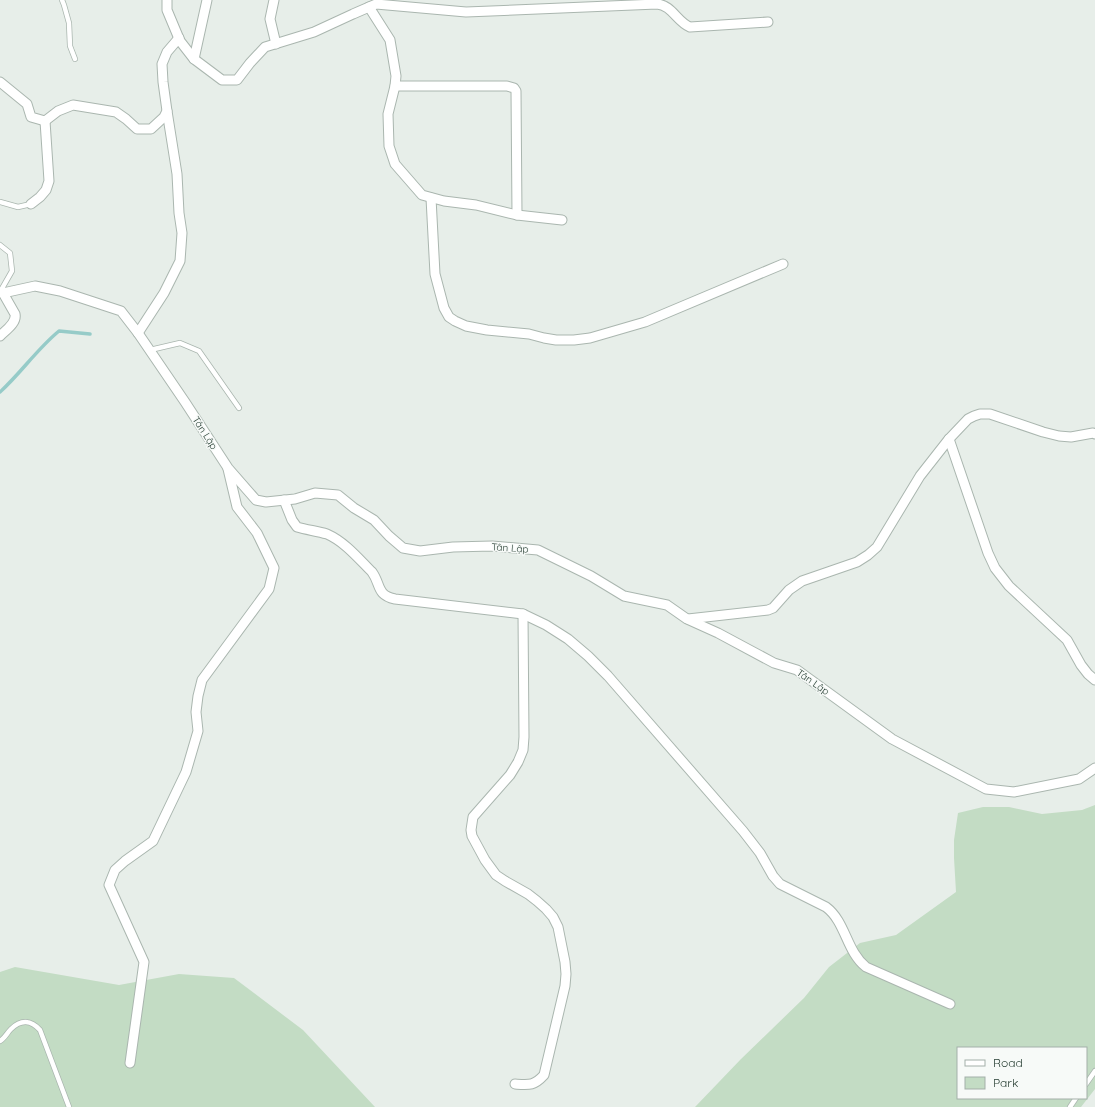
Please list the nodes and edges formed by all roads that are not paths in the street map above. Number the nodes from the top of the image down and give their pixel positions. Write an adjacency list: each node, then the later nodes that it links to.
1 (62, 0): 9 (lane)
2 (167, 0): 7 (street)
3 (207, 0): 10 (street)
4 (274, 0): 8 (street)
5 (369, 7): 6 (street); 8 (street); 12 (street)
6 (768, 22)
7 (179, 38): 10 (street); 13 (street)
8 (276, 44): 10 (street)
9 (76, 58)
10 (194, 59)
11 (0, 82): 14 (street)
12 (395, 86): 15 (street); 18 (street)
13 (167, 111): 14 (street); 23 (street)
14 (46, 122): 17 (street)
15 (431, 198): 18 (street); 21 (street)
16 (0, 202): 17 (lane)
17 (31, 204)
18 (517, 215): 19 (street)
19 (562, 220)
20 (0, 246): 22 (lane)
21 (783, 264)
22 (1, 292): 23 (street, Tân Lập); 24 (street)
23 (138, 333): 25 (street, Tân Lập)
24 (0, 336)
25 (150, 350): 26 (lane); 29 (street, Tân Lập)
26 (239, 408)
27 (1094, 433): 28 (street)
28 (949, 439): 32 (street); 33 (street)
29 (228, 468): 30 (street, Tân Lập); 37 (street)
30 (284, 500): 31 (street); 32 (street, Tân Lập)
31 (523, 614): 35 (street); 40 (street)
32 (687, 619): 34 (street, Tân Lập)
33 (1095, 680)
34 (1095, 768)
35 (950, 1004)
36 (0, 1041): 41 (lane)
37 (130, 1063)
38 (1095, 1071): 39 (lane)
39 (1087, 1083)
40 (515, 1084)
41 (69, 1107)

